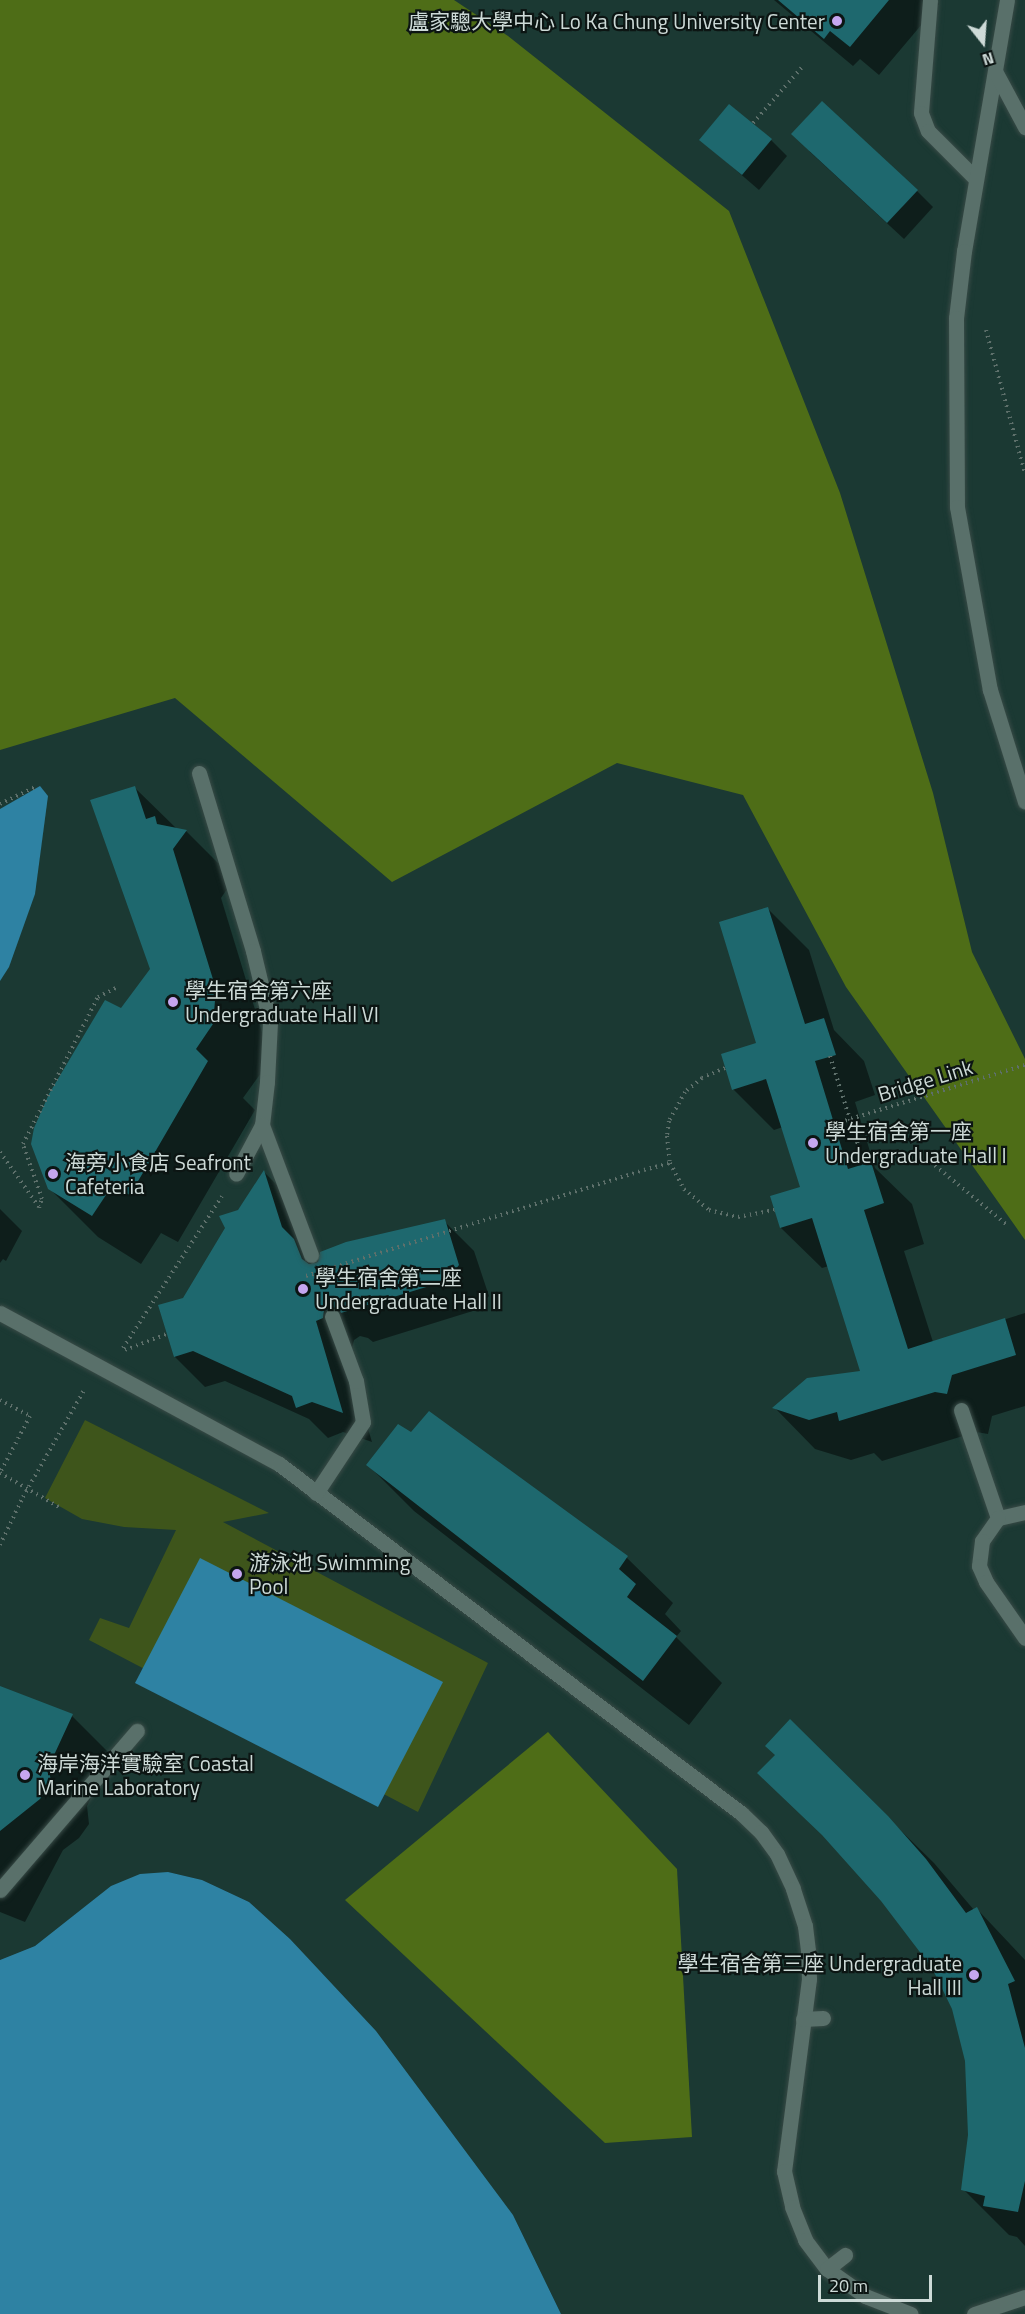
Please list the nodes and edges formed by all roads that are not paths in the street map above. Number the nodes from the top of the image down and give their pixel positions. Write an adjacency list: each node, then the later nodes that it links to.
1 (930, 0): 5 (lane)
2 (1007, 0): 3 (lane)
3 (995, 71): 4 (lane); 5 (lane)
4 (1025, 127)
5 (976, 179): 7 (lane)
6 (199, 773): 8 (lane)
7 (1025, 801)
8 (261, 1125): 9 (lane); 10 (lane)
9 (236, 1174)
10 (311, 1255)
11 (0, 1313): 14 (lane)
12 (332, 1316): 14 (lane)
13 (961, 1410): 16 (lane)
14 (316, 1493): 21 (lane)
15 (1025, 1512): 16 (lane)
16 (998, 1518): 17 (lane)
17 (1025, 1638)
18 (137, 1731): 19 (lane)
19 (0, 1890)
20 (822, 2018): 21 (lane)
21 (803, 2019): 23 (lane)
22 (845, 2255): 23 (lane)
23 (827, 2269): 25 (lane)
24 (1025, 2297): 26 (lane)
25 (911, 2314)
26 (974, 2314)

